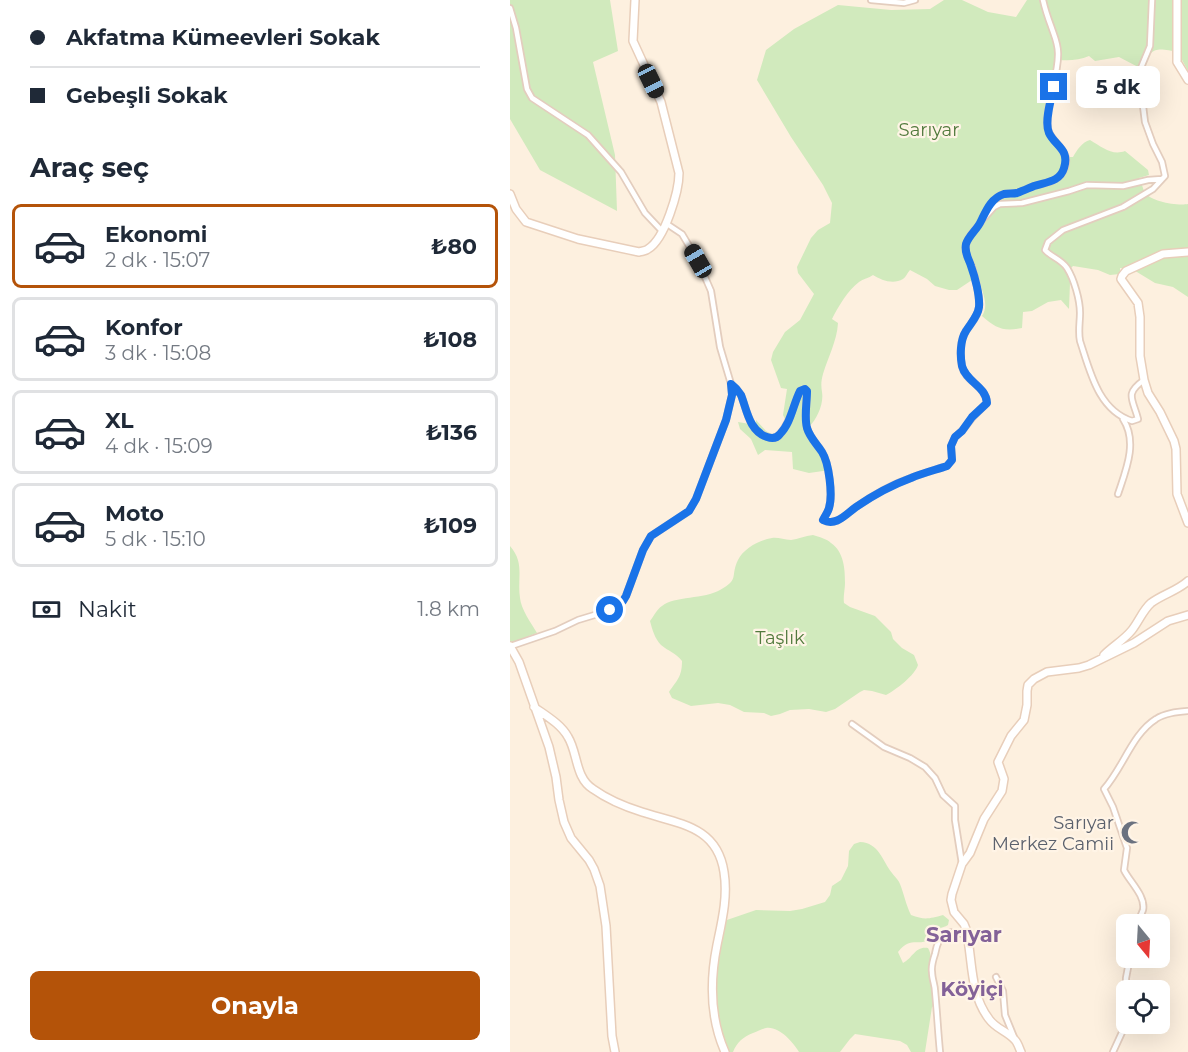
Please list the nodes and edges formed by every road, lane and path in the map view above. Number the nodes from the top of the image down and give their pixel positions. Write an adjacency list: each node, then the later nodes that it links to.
1 (635, 0): 12 (street)
2 (871, 0): 3 (street)
3 (915, 0)
4 (1043, 0): 11 (street)
5 (1152, 0): 9 (street)
6 (1177, 0): 8 (street)
7 (510, 8): 13 (street)
8 (1188, 80)
9 (1162, 179): 11 (street); 17 (street)
10 (510, 194): 13 (street)
11 (981, 220): 16 (street)
12 (667, 224): 13 (street); 16 (street)
13 (662, 231)
14 (1188, 252): 15 (street)
15 (1144, 380): 17 (street); 19 (street)
16 (731, 384): 22 (street)
17 (1122, 417): 18 (street)
18 (1118, 494)
19 (1188, 522)
20 (1188, 581): 23 (street)
21 (1188, 615): 23 (street)
22 (511, 646): 24 (street)
23 (1100, 659): 27 (street)
24 (534, 706): 33 (street); 34 (street)
25 (1188, 711): 28 (street)
26 (852, 724): 27 (street)
27 (962, 864): 29 (street)
28 (1141, 914)
29 (968, 936): 32 (street); 35 (street)
30 (996, 977): 32 (street)
31 (1121, 1034): 37 (street)
32 (1017, 1043): 36 (street)
33 (615, 1052)
34 (726, 1052)
35 (940, 1052)
36 (1021, 1052)
37 (1113, 1052)

